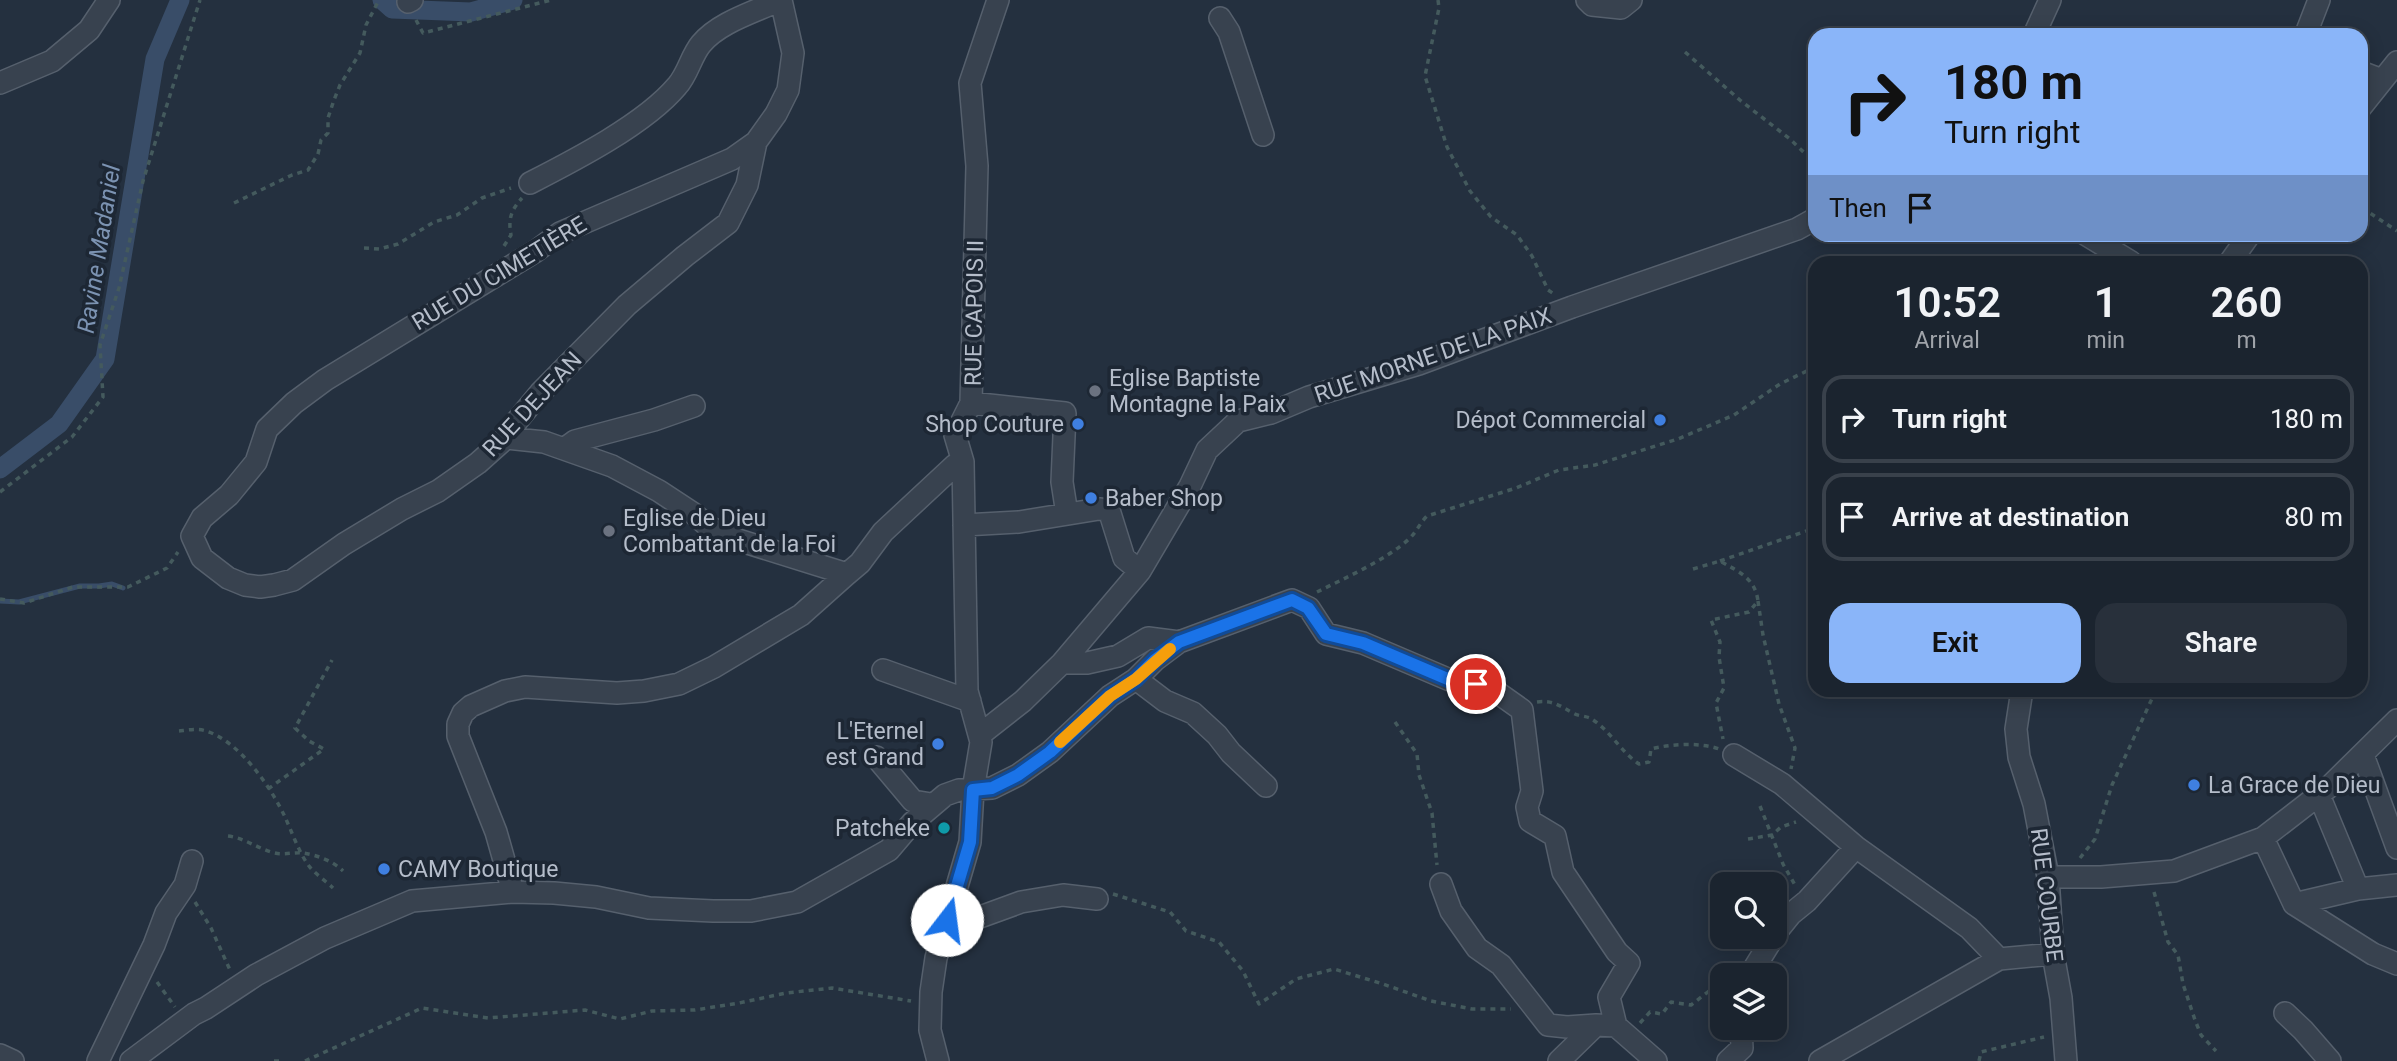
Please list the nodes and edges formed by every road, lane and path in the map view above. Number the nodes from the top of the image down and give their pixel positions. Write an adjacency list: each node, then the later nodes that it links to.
1 (109, 0): 20 (street)
2 (201, 0): 41 (path)
3 (379, 0): 26 (path)
4 (551, 0): 12 (path)
5 (780, 0): 23 (street, RUE DU CIMETIÈRE); 25 (street)
6 (998, 0): 36 (street, RUE CAPOIS II)
7 (1438, 0): 34 (path)
8 (1587, 0): 9 (street)
9 (1631, 0)
10 (2050, 0): 14 (street)
11 (2319, 0): 15 (street)
12 (410, 1)
13 (1220, 18): 22 (street)
14 (2037, 28)
15 (2308, 28)
16 (1685, 52): 24 (path)
17 (2397, 62): 19 (street)
18 (2368, 75): 19 (street)
19 (2382, 80): 21 (street)
20 (0, 83)
21 (2368, 98)
22 (1263, 135)
23 (756, 142): 33 (street, RUE DU CIMETIÈRE); 38 (street, RUE DEJEAN)
24 (1808, 156)
25 (530, 183): 31 (path); 33 (path)
26 (234, 203)
27 (2368, 213): 29 (path)
28 (1808, 222): 34 (street, RUE MORNE DE LA PAIX)
29 (2397, 231)
30 (2098, 242): 32 (street)
31 (364, 248)
32 (2121, 256)
33 (505, 269): 45 (street, RUE DU CIMETIÈRE)
34 (1572, 307): 48 (street, RUE MORNE DE LA PAIX)
35 (1808, 370): 52 (path)
36 (971, 403): 40 (street, RUE CAPOIS II); 42 (street)
37 (694, 406): 39 (street)
38 (506, 438): 39 (street); 45 (street, RUE DEJEAN)
39 (564, 449): 49 (street)
40 (963, 462): 43 (street, RUE CAPOIS II); 49 (street)
41 (0, 492)
42 (1067, 514): 43 (street); 48 (street)
43 (964, 525): 60 (street, RUE CAPOIS II)
44 (1808, 530): 46 (path)
45 (192, 536): 50 (path)
46 (1720, 561): 47 (path); 51 (path)
47 (1693, 569)
48 (1140, 571): 55 (street, RUE MORNE DE LA PAIX)
49 (847, 574): 93 (street)
50 (0, 600)
51 (1758, 601): 66 (path); 69 (path)
52 (1299, 603): 53 (street); 61 (street)
53 (1179, 642): 55 (street); 57 (street)
54 (332, 660): 71 (path)
55 (1062, 663): 65 (street, RUE MORNE DE LA PAIX)
56 (883, 670): 60 (street)
57 (1136, 679): 70 (street); 72 (street)
58 (2021, 697): 87 (street, RUE COURBE)
59 (2153, 697): 87 (path)
60 (970, 701): 65 (street, RUE CAPOIS II)
61 (1522, 710): 66 (path); 110 (street)
62 (1395, 722): 88 (path)
63 (2394, 727): 67 (street)
64 (179, 731): 71 (path)
65 (981, 734): 72 (street, RUE CAPOIS II)
66 (1734, 755): 69 (street)
67 (2363, 755): 73 (street); 82 (street)
68 (876, 757): 74 (street)
69 (1782, 784): 81 (street)
70 (1266, 786)
71 (268, 789): 83 (path)
72 (973, 790): 74 (street); 98 (street, RUE CAPOIS II)
73 (2319, 795): 79 (street); 92 (street)
74 (932, 804): 93 (street)
75 (1760, 806): 77 (path)
76 (1804, 819): 77 (path)
77 (1772, 835): 80 (path); 95 (path)
78 (228, 836): 83 (path)
79 (2263, 838): 86 (street); 96 (street)
80 (1748, 839)
81 (1856, 847): 95 (street); 100 (street)
82 (2397, 848)
83 (303, 853): 85 (path); 91 (path)
84 (192, 861): 89 (street)
85 (343, 871)
86 (2153, 873): 87 (street); 114 (path)
87 (2057, 876): 99 (street, RUE COURBE)
88 (1441, 884): 106 (street)
89 (185, 885): 102 (street); 103 (path)
90 (2397, 885): 92 (street)
91 (333, 888)
92 (2358, 889): 96 (street)
93 (513, 892): 103 (street)
94 (1097, 899): 98 (street); 106 (path)
95 (1807, 901): 97 (street)
96 (2294, 904): 101 (street)
97 (1787, 919)
98 (947, 920): 105 (street, RUE CAPOIS II)
99 (2053, 954): 100 (street); 111 (street, RUE COURBE)
100 (1999, 959): 117 (street)
101 (2397, 964)
102 (141, 973): 108 (path); 119 (street)
103 (242, 985): 108 (street)
104 (1710, 990): 113 (path)
105 (931, 1004): 123 (path); 124 (street, RUE CAPOIS II)
106 (1535, 1008): 109 (street)
107 (2285, 1013): 129 (street)
108 (194, 1014): 120 (street)
109 (1548, 1025): 110 (street); 116 (street)
110 (1606, 1026): 113 (street); 116 (street)
111 (2064, 1032): 127 (path); 128 (street, RUE COURBE)
112 (1742, 1040): 126 (street)
113 (1635, 1042): 125 (street)
114 (2216, 1051)
115 (0, 1055): 118 (street)
116 (1563, 1058)
117 (1828, 1058)
118 (13, 1061)
119 (98, 1061)
120 (131, 1061)
121 (274, 1061): 122 (path)
122 (282, 1061)
123 (305, 1061)
124 (938, 1061)
125 (1656, 1061)
126 (1728, 1061)
127 (1979, 1061)
128 (2066, 1061)
129 (2330, 1061)

